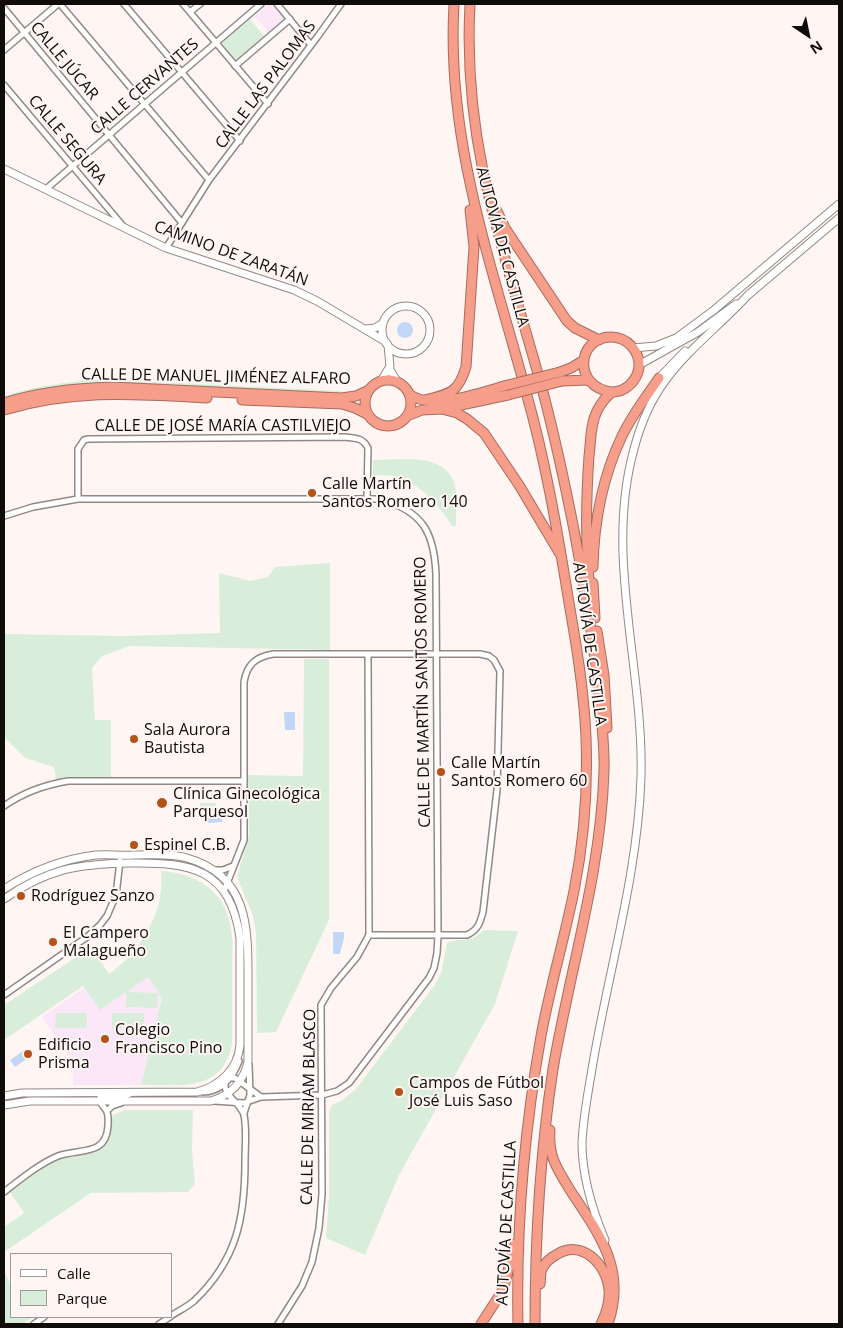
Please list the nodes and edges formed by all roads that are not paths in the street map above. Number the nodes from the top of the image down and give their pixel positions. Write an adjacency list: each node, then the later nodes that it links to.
1 (59, 4): 13 (street); 20 (street)
2 (124, 4): 18 (street)
3 (183, 4): 11 (street)
4 (200, 4): 11 (street)
5 (262, 4): 14 (street, CALLE CERVANTES)
6 (277, 4): 12 (street)
7 (341, 4): 15 (street, CALLE LAS PALOMAS)
8 (454, 4): 26 (highway, AUTOVÍA DE CASTILLA)
9 (470, 4): 27 (highway, AUTOVÍA DE CASTILLA)
10 (4, 8): 13 (street, CALLE JÚCAR)
11 (190, 12): 14 (street)
12 (290, 19): 15 (street); 17 (street)
13 (24, 33): 16 (street); 22 (street, CALLE JÚCAR)
14 (215, 43): 17 (street); 18 (street, CALLE CERVANTES)
15 (311, 45): 21 (street, CALLE LAS PALOMAS)
16 (4, 50)
17 (235, 66): 21 (street)
18 (181, 72): 20 (street, CALLE CERVANTES); 23 (street)
19 (4, 85): 24 (street, CALLE SEGURA)
20 (144, 104): 22 (street, CALLE CERVANTES); 28 (street)
21 (268, 104): 23 (street, CALLE LAS PALOMAS)
22 (109, 134): 24 (street, CALLE CERVANTES); 34 (street, CALLE JÚCAR)
23 (240, 140): 28 (street, CALLE LAS PALOMAS)
24 (72, 166): 29 (street, CALLE CERVANTES); 31 (street, CALLE SEGURA)
25 (4, 169): 29 (street, CAMINO DE ZARATÁN)
26 (466, 171): 56 (highway); 65 (highway, AUTOVÍA DE CASTILLA)
27 (483, 171): 41 (highway); 69 (highway, AUTOVÍA DE CASTILLA)
28 (209, 180): 34 (street, CALLE LAS PALOMAS)
29 (46, 189): 32 (street, CAMINO DE ZARATÁN)
30 (839, 204): 43 (street)
31 (111, 211): 32 (street); 35 (street, CALLE SEGURA)
32 (104, 218): 35 (street, CAMINO DE ZARATÁN)
33 (839, 218): 37 (street)
34 (182, 223): 36 (street, CALLE LAS PALOMAS)
35 (124, 228): 36 (street, CAMINO DE ZARATÁN)
36 (166, 248): 40 (street, CAMINO DE ZARATÁN)
37 (749, 294): 38 (street); 104 (street)
38 (730, 309): 46 (street); 49 (street)
39 (384, 323): 40 (street); 42 (street); 44 (street)
40 (365, 329): 42 (street, CAMINO DE ZARATÁN)
41 (598, 340): 43 (highway); 45 (highway)
42 (387, 344): 44 (street); 47 (street)
43 (633, 348): 46 (highway)
44 (402, 353): 47 (street)
45 (584, 360): 48 (highway); 50 (highway)
46 (639, 365): 54 (highway)
47 (390, 366): 51 (street); 52 (street)
48 (561, 377): 50 (highway); 56 (highway, bridge); 58 (highway, bridge)
49 (660, 378): 66 (highway)
50 (588, 380): 54 (highway)
51 (381, 381): 52 (highway); 53 (highway)
52 (398, 382): 55 (highway)
53 (369, 390): 57 (highway, CALLE DE MANUEL JIMÉNEZ ALFARO); 60 (highway)
54 (612, 392): 66 (highway)
55 (409, 394): 56 (highway); 61 (highway)
56 (425, 400)
57 (4, 403)
58 (442, 409): 61 (highway); 65 (highway)
59 (4, 410): 60 (highway, CALLE DE MANUEL JIMÉNEZ ALFARO)
60 (367, 414): 61 (highway)
61 (407, 416)
62 (367, 498): 63 (street, CALLE DE MARTÍN SANTOS ROMERO); 63 (street, CALLE DE JOSÉ MARÍA CASTILVIEJO); 68 (street, CALLE DE MARTÍN SANTOS ROMERO)
63 (78, 499): 64 (street, CALLE DE MARTÍN SANTOS ROMERO)
64 (4, 516)
65 (562, 559): 103 (highway, AUTOVÍA DE CASTILLA)
66 (595, 618): 69 (highway)
67 (368, 654): 68 (street); 70 (street); 79 (street, CALLE DE MIRIAM BLASCO)
68 (436, 654): 80 (street, CALLE DE MARTÍN SANTOS ROMERO); 80 (street)
69 (604, 768): 83 (highway, AUTOVÍA DE CASTILLA)
70 (243, 781): 71 (street); 73 (street)
71 (4, 806)
72 (120, 859): 74 (street); 76 (street); 77 (street); 78 (street); 81 (street)
73 (234, 866): 74 (street); 75 (street)
74 (214, 870): 75 (street)
75 (226, 882): 77 (street); 82 (street)
76 (4, 889)
77 (224, 891): 84 (street)
78 (4, 899)
79 (368, 935): 80 (street); 93 (street, CALLE DE MIRIAM BLASCO)
80 (438, 935): 93 (street, CALLE DE MARTÍN SANTOS ROMERO)
81 (4, 995)
82 (248, 1062): 85 (street); 87 (street)
83 (553, 1073): 104 (highway); 111 (highway, AUTOVÍA DE CASTILLA)
84 (229, 1076): 85 (street); 86 (street); 88 (street)
85 (240, 1081): 87 (street); 91 (street)
86 (225, 1084): 88 (street); 91 (street)
87 (249, 1088): 94 (street); 97 (street)
88 (197, 1092): 90 (street)
89 (96, 1093): 90 (street); 92 (street); 96 (street)
90 (133, 1093): 96 (street)
91 (228, 1094): 95 (street); 98 (street)
92 (4, 1096)
93 (322, 1096): 94 (street); 108 (street, CALLE DE MIRIAM BLASCO)
94 (261, 1097): 97 (street)
95 (211, 1100): 96 (street); 98 (street)
96 (107, 1102): 99 (street); 100 (street); 100 (street)
97 (248, 1102): 98 (street); 101 (street)
98 (237, 1103): 101 (street)
99 (4, 1105)
100 (107, 1111): 102 (street)
101 (244, 1113): 105 (street)
102 (4, 1192)
103 (518, 1234): 109 (highway); 110 (highway, AUTOVÍA DE CASTILLA)
104 (612, 1264): 113 (highway)
105 (172, 1315)
106 (164, 1321): 107 (street)
107 (159, 1324)
108 (278, 1324)
109 (481, 1324)
110 (518, 1324)
111 (535, 1324): 112 (highway)
112 (601, 1324)
113 (608, 1324)

